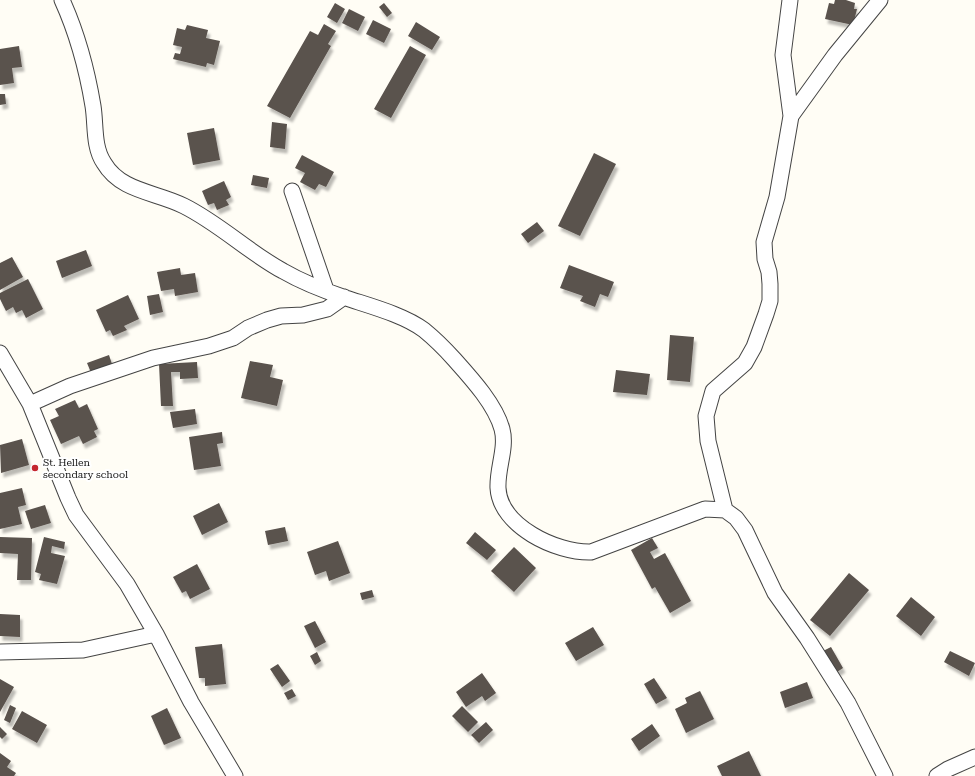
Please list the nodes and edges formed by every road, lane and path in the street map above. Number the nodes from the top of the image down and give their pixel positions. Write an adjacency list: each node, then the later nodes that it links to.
1 (62, 0): 6 (street)
2 (790, 0): 4 (street)
3 (880, 0): 4 (street)
4 (791, 116): 10 (street)
5 (292, 191): 6 (street)
6 (326, 290): 7 (street)
7 (344, 298): 9 (street); 10 (street)
8 (0, 353): 9 (street)
9 (30, 404): 11 (street)
10 (725, 510): 15 (street)
11 (156, 634): 12 (street); 14 (street)
12 (0, 652)
13 (975, 757): 16 (street)
14 (235, 776)
15 (886, 776)
16 (937, 776)

